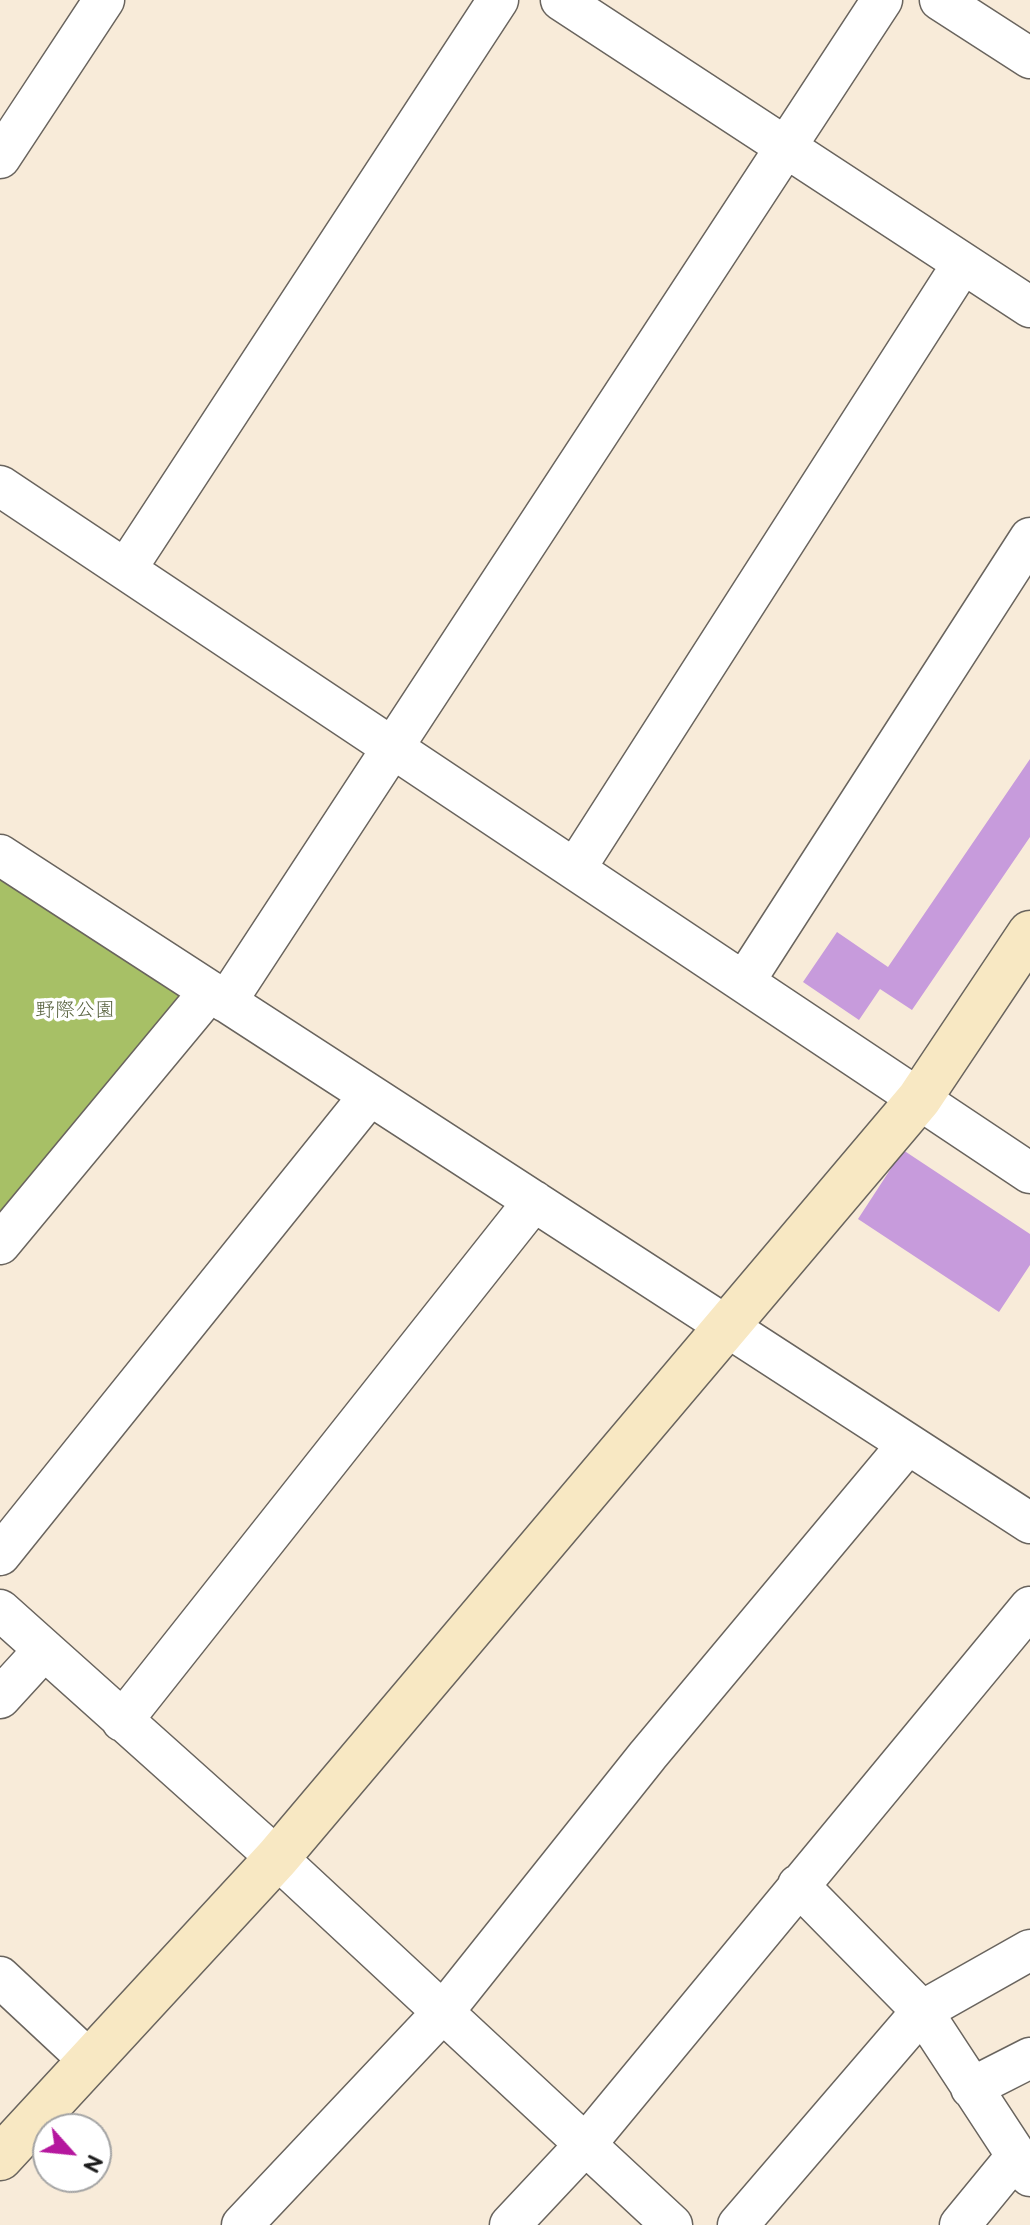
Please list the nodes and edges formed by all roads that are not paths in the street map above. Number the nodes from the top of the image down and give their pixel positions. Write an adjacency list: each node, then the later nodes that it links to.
1 (104, 0): 8 (street)
2 (498, 0): 13 (street)
3 (561, 0): 7 (street)
4 (882, 0): 7 (street)
5 (940, 0): 6 (street)
6 (1030, 58)
7 (787, 148): 9 (street); 14 (street)
8 (0, 158)
9 (963, 263): 10 (street); 16 (street)
10 (1030, 307)
11 (0, 486): 13 (street)
12 (1030, 538): 18 (street)
13 (126, 569): 14 (street)
14 (393, 747): 16 (street); 19 (street)
15 (0, 855): 19 (street)
16 (575, 869): 18 (street)
17 (1030, 933): 21 (street)
18 (744, 982): 21 (street)
19 (218, 996): 20 (street); 24 (street)
20 (370, 1095): 23 (street); 28 (street)
21 (919, 1099): 22 (street); 25 (street)
22 (1030, 1173)
23 (534, 1201): 25 (street); 33 (street)
24 (0, 1244)
25 (727, 1326): 26 (street); 34 (street)
26 (908, 1444): 27 (street); 39 (street)
27 (1030, 1523)
28 (0, 1555)
29 (1030, 1607): 35 (street)
30 (0, 1610): 31 (street)
31 (43, 1651): 32 (street); 33 (street)
32 (0, 1698)
33 (122, 1721): 34 (street)
34 (277, 1858): 39 (street); 41 (street)
35 (798, 1885): 38 (street); 43 (street)
36 (1030, 1950): 38 (street)
37 (0, 1977): 41 (street)
38 (922, 2011): 42 (street); 49 (street)
39 (443, 2012): 43 (street); 46 (street)
40 (1030, 2058): 42 (street)
41 (90, 2061): 44 (street)
42 (971, 2088): 45 (street)
43 (585, 2145): 47 (street); 48 (street)
44 (0, 2158)
45 (1022, 2167): 50 (street)
46 (242, 2225)
47 (510, 2225)
48 (672, 2225)
49 (738, 2225)
50 (960, 2225)

